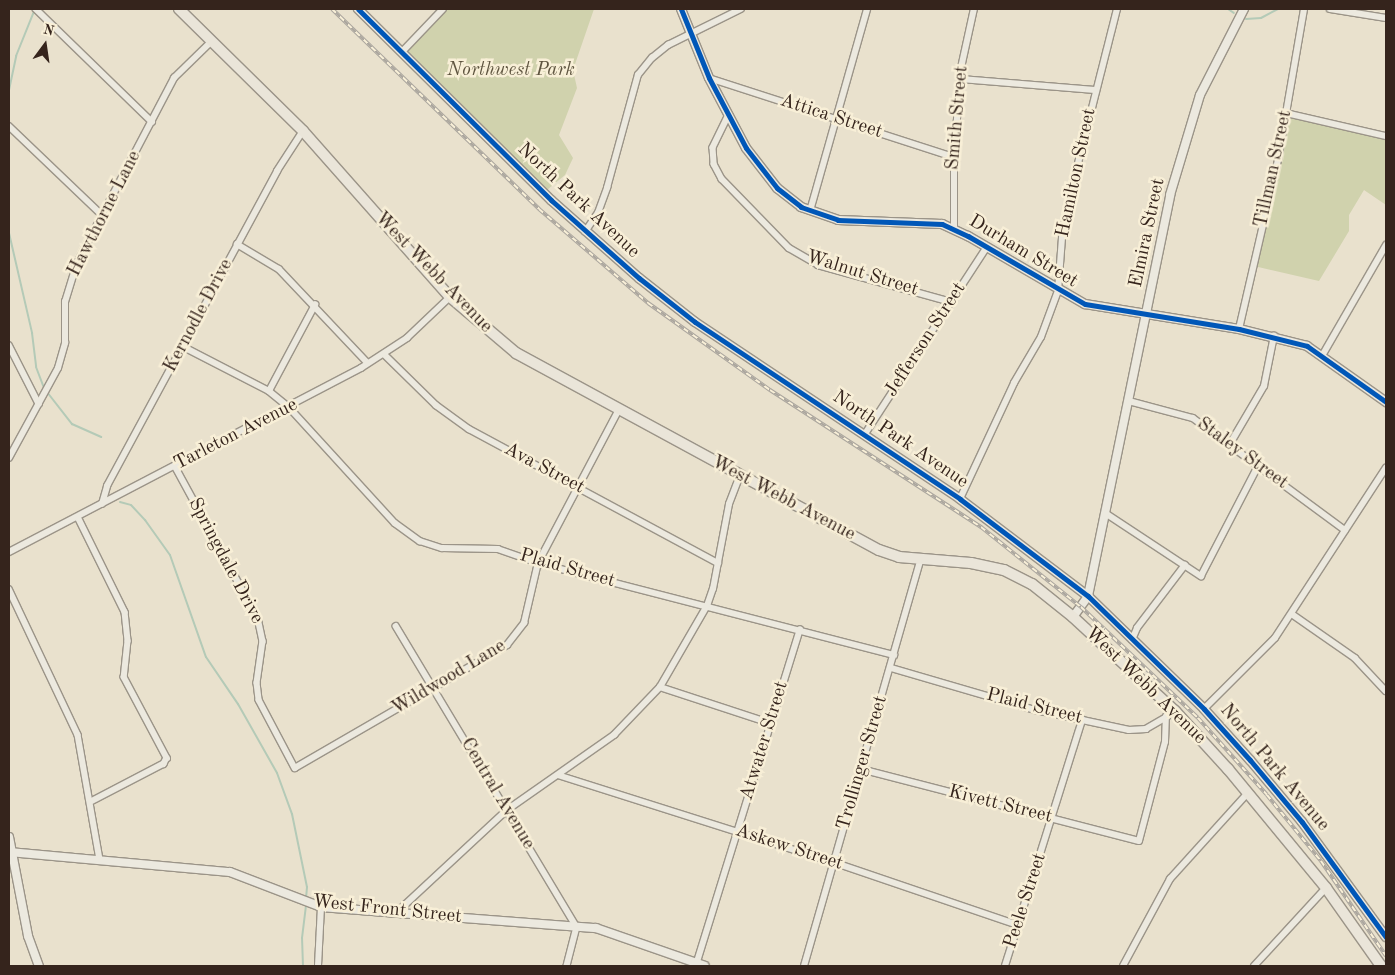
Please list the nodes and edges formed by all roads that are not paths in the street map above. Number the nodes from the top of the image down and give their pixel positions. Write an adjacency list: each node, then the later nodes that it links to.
1 (36, 9): 23 (street)
2 (179, 9): 15 (highway, West Webb Avenue)
3 (358, 9): 16 (street, North Park Avenue)
4 (444, 9): 16 (street)
5 (681, 9): 14 (street, Durham Street)
6 (741, 9): 14 (street)
7 (867, 9): 22 (street)
8 (974, 9): 18 (street, Smith Street)
9 (1117, 9): 19 (street, Hamilton Street)
10 (1244, 9): 39 (street, Elmira Street)
11 (1304, 9): 20 (street, Tillman Street)
12 (1330, 9): 13 (street)
13 (1386, 18)
14 (690, 35): 17 (street, Durham Street); 31 (street)
15 (212, 41): 23 (street, Hawthorne Lane); 25 (highway, West Webb Avenue)
16 (402, 52): 31 (street, North Park Avenue)
17 (709, 78): 21 (street, Durham Street); 22 (street, Attica Street)
18 (961, 79): 19 (street); 27 (street, Smith Street)
19 (1094, 90): 35 (street, Hamilton Street)
20 (1286, 113): 26 (street); 40 (street, Tillman Street)
21 (728, 116): 28 (street, Durham Street); 37 (street, Walnut Street)
22 (838, 120): 27 (street, Attica Street); 28 (street)
23 (152, 122): 29 (street, Hawthorne Lane)
24 (9, 126): 29 (street)
25 (303, 131): 32 (street, Kernodle Drive); 36 (highway, West Webb Avenue)
26 (1386, 136)
27 (954, 157): 30 (street, Smith Street)
28 (810, 211): 30 (street, Durham Street)
29 (102, 215): 50 (street, Hawthorne Lane)
30 (954, 228): 34 (street, Durham Street)
31 (585, 232): 53 (street, North Park Avenue)
32 (237, 244): 38 (street); 43 (street, Kernodle Drive)
33 (1386, 245): 45 (street)
34 (987, 247): 35 (street, Durham Street); 37 (street, Jefferson Street)
35 (1058, 291): 39 (street, Durham Street); 61 (street, Hamilton Street)
36 (450, 297): 44 (street, Tarleton Avenue); 52 (highway, West Webb Avenue)
37 (951, 302): 53 (street, Jefferson Street)
38 (314, 305): 46 (street); 47 (street)
39 (1146, 314): 40 (street, Durham Street); 48 (street, Elmira Street)
40 (1239, 328): 41 (street, Durham Street)
41 (1274, 336): 45 (street, Durham Street); 54 (street)
42 (9, 344): 50 (street)
43 (182, 346): 47 (street, Plaid Street); 62 (street, Kernodle Drive)
44 (384, 354): 46 (street, Tarleton Avenue); 60 (street, Ava Street)
45 (1322, 356): 49 (street, Durham Street)
46 (368, 363): 51 (street, Tarleton Avenue)
47 (268, 391): 51 (street, Plaid Street)
48 (1129, 401): 54 (street, Staley Street); 63 (street, Elmira Street)
49 (1386, 402)
50 (39, 404): 55 (street, Hawthorne Lane)
51 (289, 408): 56 (street, Tarleton Avenue); 68 (street, Plaid Street)
52 (618, 411): 59 (highway, West Webb Avenue); 60 (street, Wildwood Lane)
53 (866, 434): 61 (street, North Park Avenue)
54 (1230, 444): 57 (street, Staley Street)
55 (9, 458)
56 (175, 466): 62 (street, Tarleton Avenue); 88 (street, Springdale Drive)
57 (1258, 466): 65 (street, Staley Street); 70 (street)
58 (1386, 468): 65 (street)
59 (740, 476): 67 (highway, West Webb Avenue); 69 (street)
60 (577, 487): 68 (street, Wildwood Lane); 69 (street, Ava Street)
61 (960, 498): 72 (street, North Park Avenue)
62 (102, 504): 64 (street, Tarleton Avenue)
63 (1107, 514): 70 (street); 72 (street, Elmira Street)
64 (78, 516): 66 (street, Tarleton Avenue); 92 (street)
65 (1345, 530): 74 (street)
66 (9, 552)
67 (921, 560): 75 (highway, West Webb Avenue); 79 (street, Trollinger Street)
68 (538, 563): 73 (street, Plaid Street); 82 (street, Wildwood Lane)
69 (718, 563): 73 (street)
70 (1185, 565): 78 (street)
71 (9, 589): 92 (street)
72 (1088, 596): 75 (street, Elmira Street); 78 (street, North Park Avenue)
73 (707, 606): 77 (street, Plaid Street); 81 (street)
74 (1292, 614): 83 (street); 84 (street)
75 (1073, 617): 85 (highway, West Webb Avenue)
76 (396, 626): 82 (street, Central Avenue)
77 (800, 630): 79 (street, Plaid Street); 87 (street, Atwater Street)
78 (1132, 640): 84 (street, North Park Avenue)
79 (894, 655): 80 (street, Trollinger Street)
80 (891, 668): 86 (street, Plaid Street); 89 (street, Trollinger Street)
81 (660, 687): 87 (street); 90 (street)
82 (434, 688): 88 (street, Wildwood Lane); 93 (street, Central Avenue)
83 (1386, 691)
84 (1204, 709): 105 (street, North Park Avenue)
85 (1171, 714): 86 (street, Plaid Street); 91 (highway, West Webb Avenue); 94 (street, Kivett Street)
86 (1082, 720): 94 (street, Peele Street)
87 (770, 724): 95 (street, Atwater Street)
88 (295, 768)
89 (861, 769): 94 (street, Kivett Street); 99 (street, Trollinger Street)
90 (558, 775): 93 (street); 95 (street, Askew Street)
91 (1248, 793): 100 (highway, West Webb Avenue); 113 (street)
92 (91, 802): 98 (street)
93 (507, 810): 102 (street); 104 (street, Central Avenue)
94 (1053, 819): 103 (street, Peele Street)
95 (737, 832): 99 (street, Askew Street); 106 (street, Atwater Street)
96 (9, 837): 97 (street)
97 (11, 852): 98 (street, West Front Street); 107 (street)
98 (100, 860): 101 (street, West Front Street)
99 (833, 862): 103 (street, Askew Street); 111 (street, Trollinger Street)
100 (1326, 888): 114 (street); 115 (highway, West Webb Avenue)
101 (317, 906): 102 (street, West Front Street); 108 (street)
102 (395, 914): 104 (street, West Front Street)
103 (1018, 925): 112 (street, Peele Street)
104 (577, 927): 106 (street, West Front Street); 109 (street)
105 (1386, 937)
106 (696, 965): 110 (street, West Front Street)
107 (39, 966)
108 (318, 966)
109 (567, 966)
110 (705, 966)
111 (804, 966)
112 (1005, 966)
113 (1122, 966)
114 (1254, 966)
115 (1381, 966)

